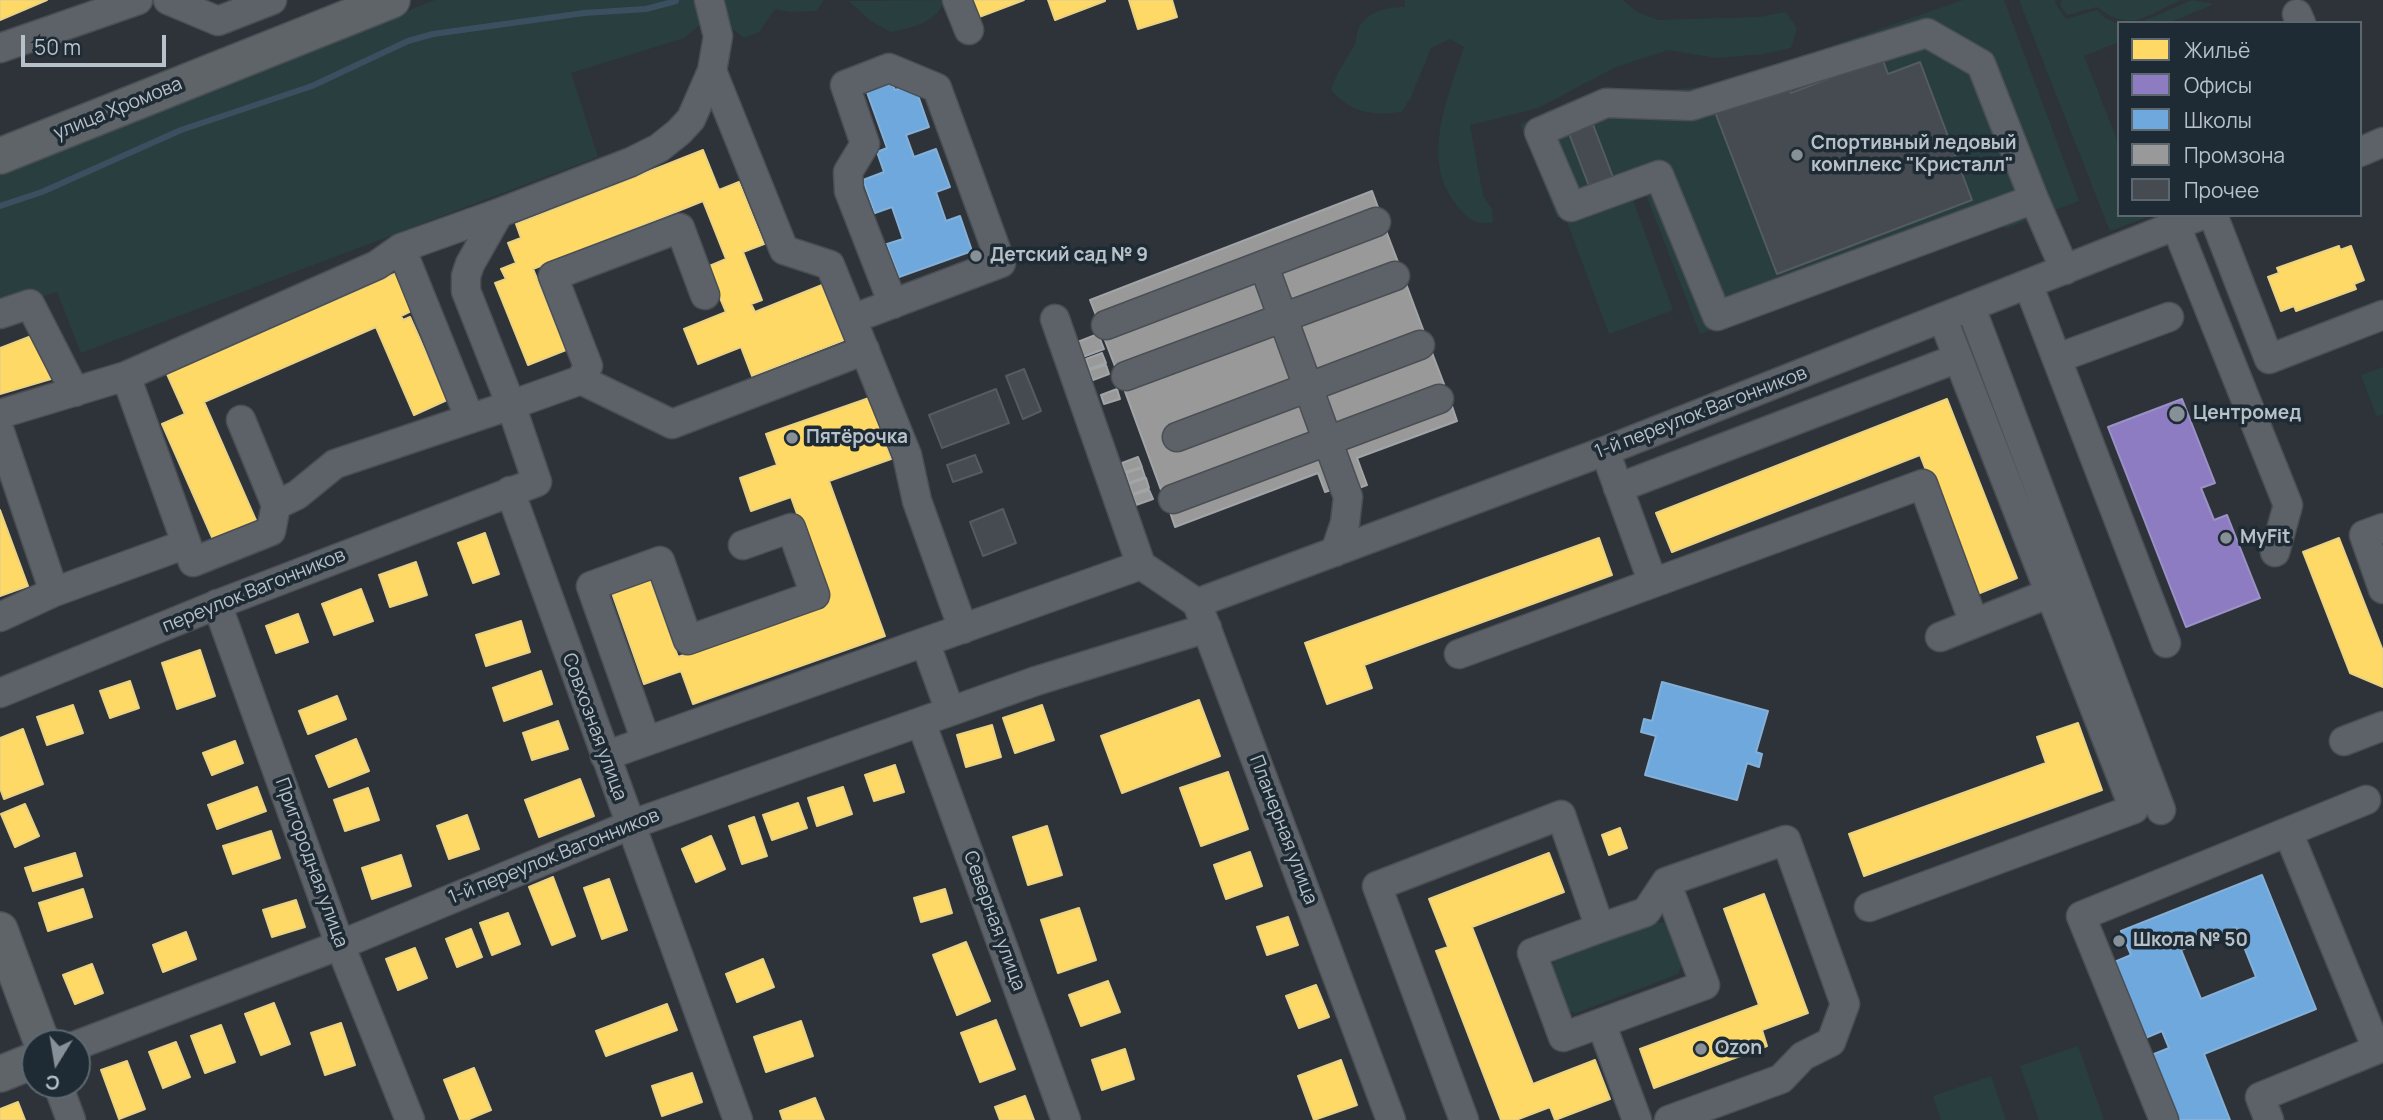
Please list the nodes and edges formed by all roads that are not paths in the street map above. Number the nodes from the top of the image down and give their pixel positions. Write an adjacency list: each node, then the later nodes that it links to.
1 (138, 0): 8 (street)
2 (167, 0): 3 (street)
3 (272, 0)
4 (709, 0): 9 (street)
5 (957, 0): 7 (street)
6 (376, 3): 12 (main road, улица Хромова)
7 (969, 30)
8 (0, 48)
9 (712, 71): 14 (street); 33 (street)
10 (2383, 142): 11 (street)
11 (2362, 151)
12 (0, 156)
13 (2034, 200): 13 (street); 21 (street)
14 (499, 213): 19 (street); 24 (street)
15 (2197, 217): 18 (street, 1-й переулок Вагонников)
16 (2214, 217): 30 (street)
17 (1376, 222): 20 (street)
18 (2176, 226): 21 (street, 1-й переулок Вагонников); 63 (street)
19 (401, 248): 27 (street); 41 (street)
20 (1264, 266): 32 (street); 36 (street)
21 (2065, 270): 23 (street, 1-й переулок Вагонников)
22 (1395, 276): 32 (street)
23 (2028, 284): 28 (street, 1-й переулок Вагонников); 40 (street)
24 (466, 290): 27 (street); 47 (street)
25 (705, 295): 43 (street)
26 (893, 304): 26 (street); 33 (street)
27 (425, 308): 49 (street)
28 (1971, 308): 35 (street, 1-й переулок Вагонников); 86 (street)
29 (0, 314): 45 (street)
30 (2383, 314)
31 (2169, 317): 40 (street)
32 (1283, 318): 42 (street); 44 (street)
33 (852, 319): 38 (street)
34 (1055, 319): 64 (street)
35 (1943, 319): 39 (street); 54 (street, 1-й переулок Вагонников)
36 (1106, 325)
37 (1420, 345): 44 (street)
38 (865, 350): 43 (street); 73 (street)
39 (1958, 358): 55 (street); 68 (street)
40 (2058, 358): 76 (street)
41 (126, 376): 45 (street); 60 (street)
42 (1126, 376)
43 (581, 380): 47 (street)
44 (1308, 387): 52 (street); 53 (street)
45 (75, 392): 48 (street)
46 (1439, 399): 53 (street)
47 (510, 405): 49 (street); 56 (street, переулок Вагонников)
48 (0, 414)
49 (470, 419): 58 (street)
50 (241, 420): 58 (street)
51 (0, 432): 67 (street)
52 (1177, 437)
53 (1329, 441): 57 (street); 62 (street)
54 (1605, 451): 55 (street); 62 (street, 1-й переулок Вагонников)
55 (1618, 488): 65 (street)
56 (510, 491): 69 (street, переулок Вагонников); 84 (street, Совхозная улица)
57 (1173, 499)
58 (276, 505): 60 (street)
59 (2383, 528): 66 (street)
60 (186, 544): 67 (street)
61 (743, 545): 82 (street)
62 (1335, 552): 70 (street, 1-й переулок Вагонников)
63 (2275, 552)
64 (1141, 565): 70 (street); 73 (street)
65 (1653, 583): 72 (street); 77 (street)
66 (2383, 589)
67 (54, 592): 71 (street)
68 (2050, 593): 72 (street); 90 (street)
69 (217, 604): 78 (street, переулок Вагонников); 93 (street, Пригородная улица)
70 (1202, 615): 79 (street, 1-й переулок Вагонников); 105 (street, Планерная улица)
71 (0, 617)
72 (1974, 623): 74 (street)
73 (962, 629): 75 (street)
74 (1940, 636)
75 (925, 642): 79 (street); 82 (street)
76 (2166, 643)
77 (1459, 654)
78 (0, 693)
79 (950, 712): 80 (street, 1-й переулок Вагонников)
80 (921, 722): 87 (street, 1-й переулок Вагонников); 104 (street, Северная улица)
81 (2383, 726): 83 (street)
82 (646, 741): 84 (street)
83 (2344, 741)
84 (605, 756): 87 (street, Совхозная улица)
85 (2366, 800): 88 (street)
86 (2161, 810)
87 (630, 825): 93 (street, 1-й переулок Вагонников); 103 (street, Совхозная улица)
88 (2288, 832): 97 (street); 109 (street)
89 (1666, 882): 91 (street); 94 (street); 108 (street)
90 (1869, 907)
91 (1600, 928): 94 (street); 106 (street)
92 (0, 930): 95 (main road)
93 (340, 945): 96 (street, 1-й переулок Вагонников); 102 (street, Пригородная улица)
94 (1601, 1023): 107 (street)
95 (37, 1029)
96 (91, 1040)
97 (2380, 1048): 110 (street)
98 (21, 1066): 99 (main road)
99 (0, 1074)
100 (63, 1099): 101 (street)
101 (71, 1120)
102 (410, 1120)
103 (738, 1120)
104 (1066, 1120)
105 (1391, 1120)
106 (1464, 1120)
107 (1637, 1120)
108 (1668, 1120)
109 (2164, 1120)
110 (2269, 1120)

